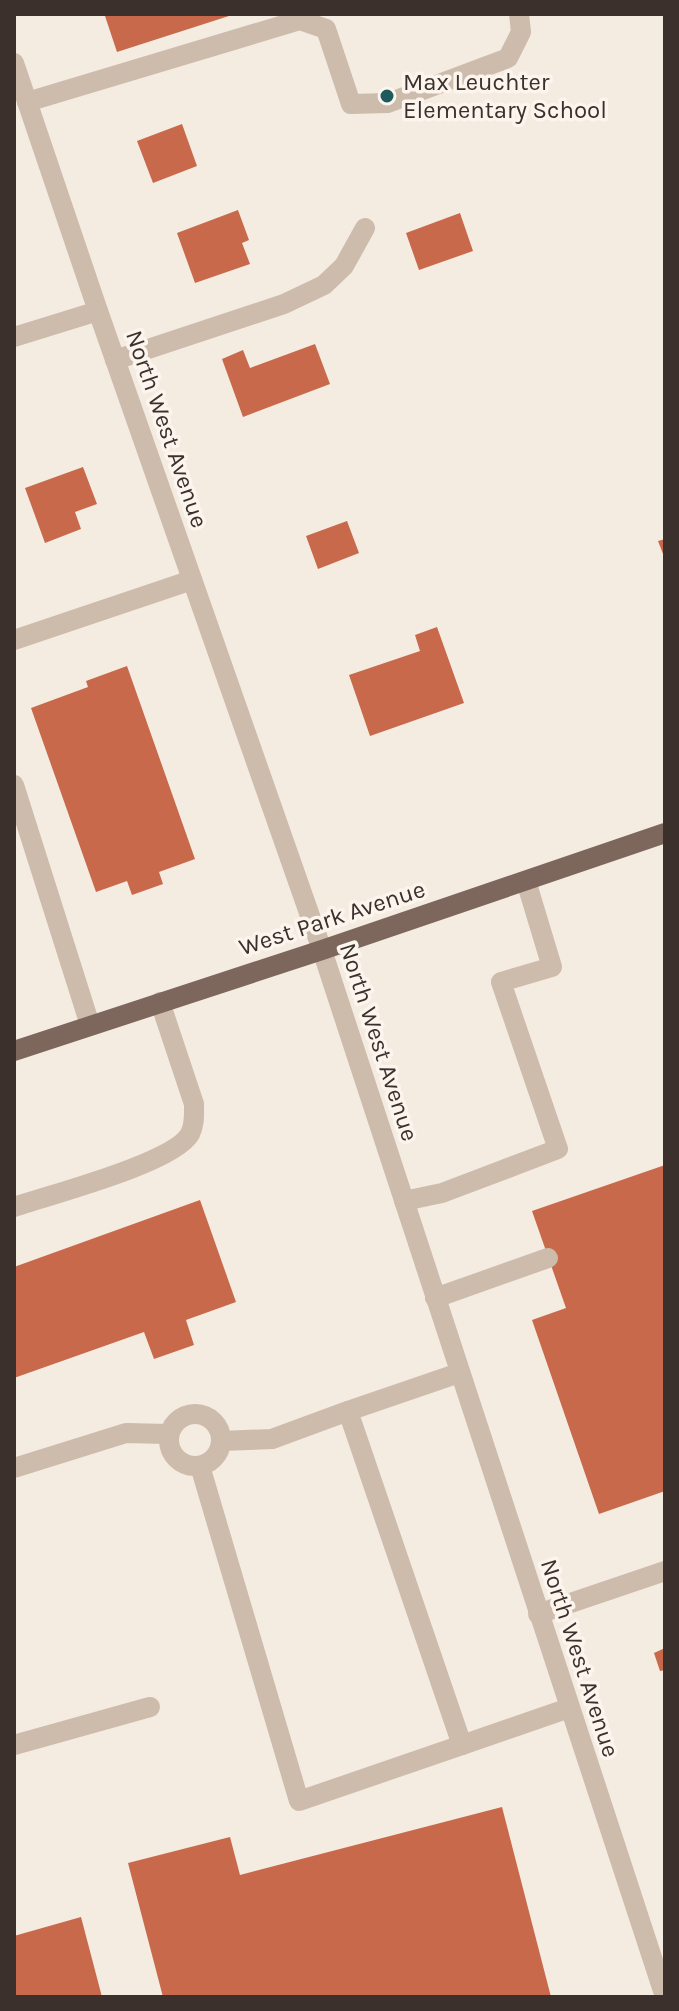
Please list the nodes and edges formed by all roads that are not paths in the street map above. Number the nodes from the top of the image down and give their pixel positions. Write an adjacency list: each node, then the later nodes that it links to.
1 (519, 14): 3 (street)
2 (14, 63): 3 (street, North West Avenue)
3 (27, 102): 5 (street, North West Avenue)
4 (365, 228): 7 (street)
5 (98, 311): 6 (street); 7 (street, North West Avenue)
6 (14, 337)
7 (115, 360): 8 (street, North West Avenue)
8 (192, 580): 9 (street); 13 (street, North West Avenue)
9 (14, 640)
10 (14, 785): 15 (street)
11 (665, 833): 12 (main road, West Park Avenue)
12 (526, 881): 13 (main road, West Park Avenue); 17 (street)
13 (322, 950): 14 (main road, West Park Avenue); 17 (street, North West Avenue)
14 (160, 1002): 15 (main road, West Park Avenue); 18 (street)
15 (90, 1025): 16 (main road, West Park Avenue)
16 (14, 1051)
17 (404, 1201): 20 (street, North West Avenue)
18 (14, 1207)
19 (548, 1258): 20 (street)
20 (435, 1298): 21 (street, North West Avenue)
21 (459, 1373): 22 (street); 28 (street, North West Avenue)
22 (348, 1411): 24 (street); 32 (street)
23 (168, 1434): 24 (street); 25 (street); 26 (street)
24 (221, 1441): 25 (street)
25 (200, 1466): 32 (street)
26 (14, 1468)
27 (665, 1571): 28 (street)
28 (538, 1614): 30 (street, North West Avenue)
29 (150, 1707): 31 (street)
30 (569, 1708): 32 (street); 33 (street, North West Avenue)
31 (14, 1745)
32 (462, 1745)
33 (665, 1997)

